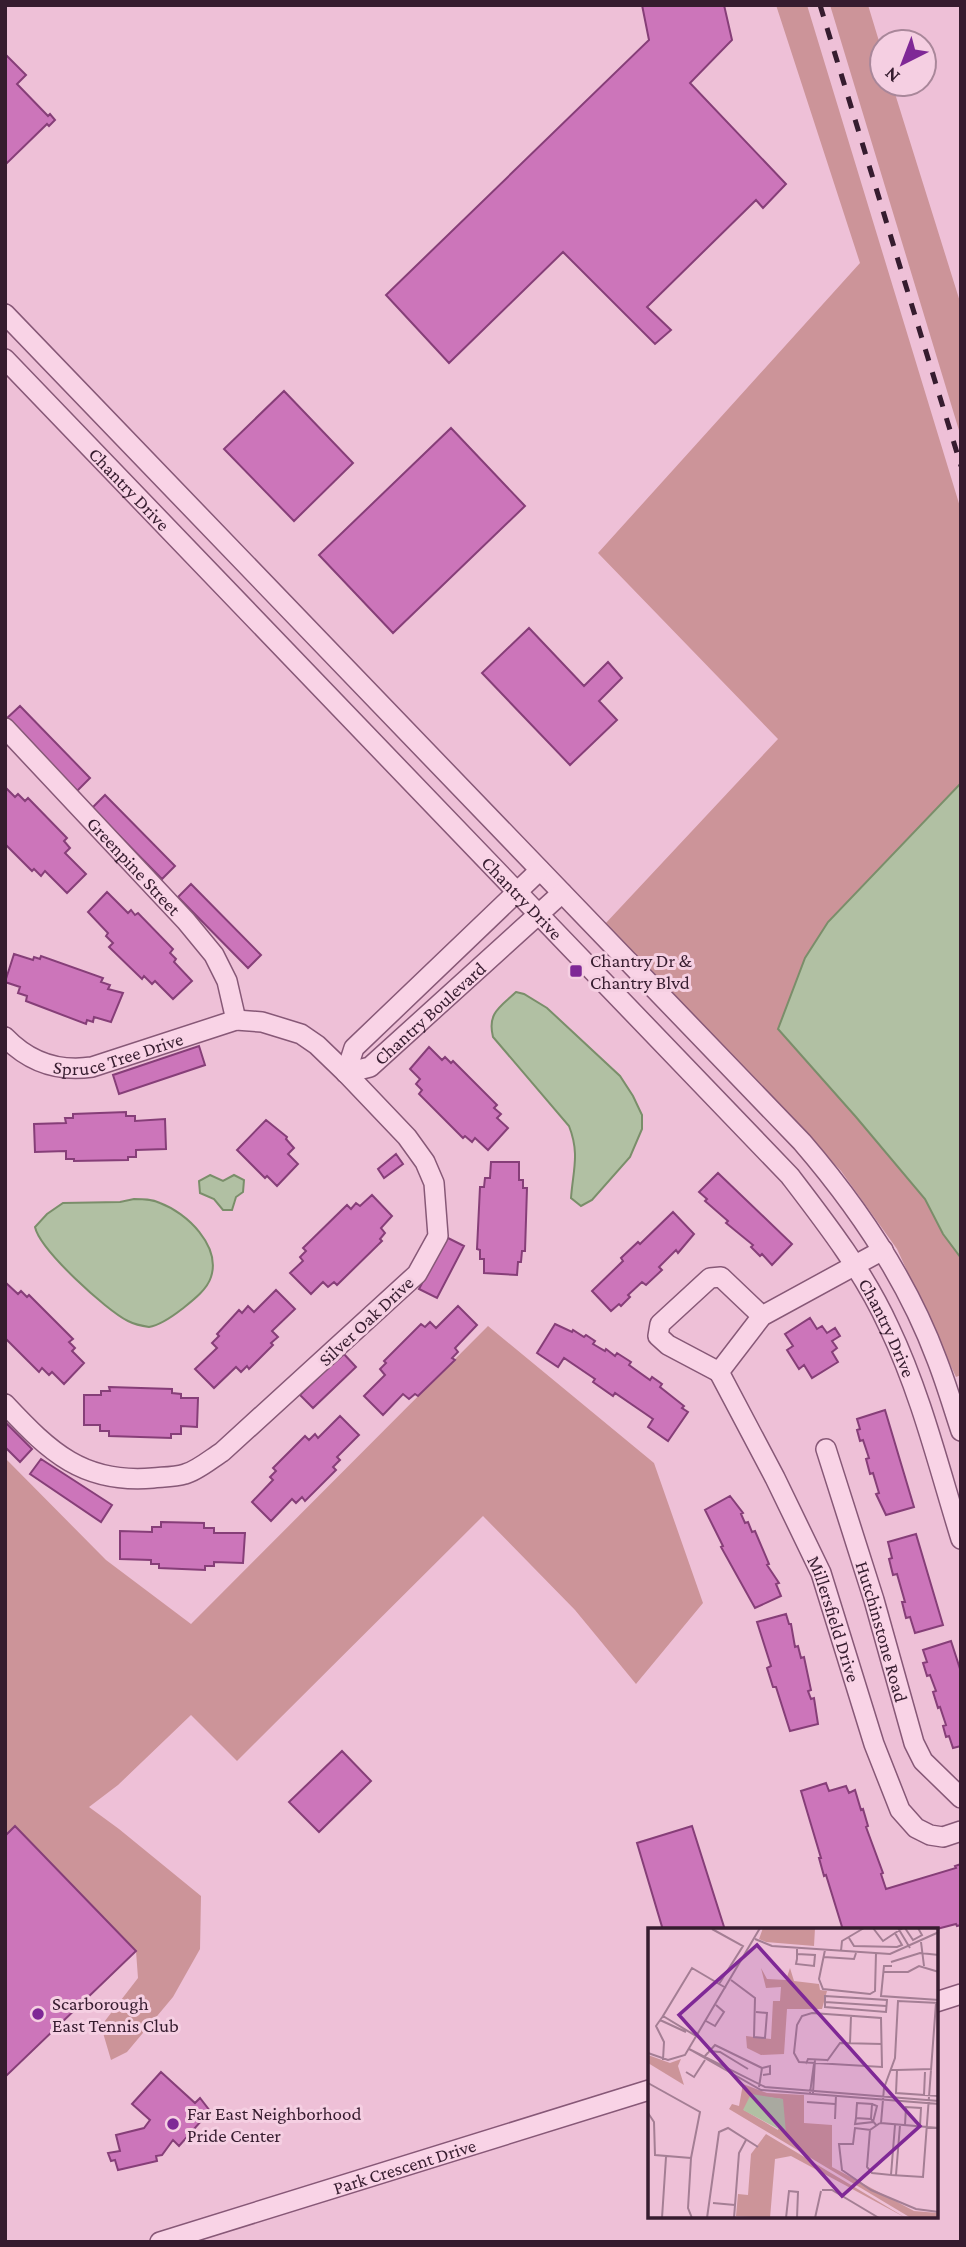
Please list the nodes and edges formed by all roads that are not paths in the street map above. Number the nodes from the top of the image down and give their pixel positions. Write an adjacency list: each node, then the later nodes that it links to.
1 (5, 314): 4 (street, Chantry Drive)
2 (5, 359): 5 (street, Chantry Drive)
3 (5, 728): 8 (street, Greenpine Street)
4 (540, 870): 5 (street, Chantry Boulevard); 6 (street, Chantry Drive)
5 (516, 891): 7 (street, Chantry Drive); 10 (street, Chantry Boulevard)
6 (562, 893): 7 (street, Chantry Boulevard); 11 (street, Chantry Drive)
7 (538, 914): 10 (street, Chantry Boulevard); 12 (street, Chantry Drive)
8 (236, 1020): 9 (street, Spruce Tree Drive); 10 (street, Silver Oak Drive)
9 (5, 1037)
10 (346, 1073): 15 (street, Silver Oak Drive)
11 (883, 1250): 12 (street); 16 (street, Chantry Drive)
12 (854, 1265): 13 (street); 18 (street, Chantry Drive)
13 (762, 1315): 14 (street); 14 (street)
14 (719, 1371): 20 (street, Millersfield Drive)
15 (5, 1404)
16 (961, 1431)
17 (826, 1449): 19 (street, Hutchinstone Road)
18 (961, 1539)
19 (961, 1798)
20 (961, 1831)
21 (961, 1994): 22 (street)
22 (938, 2001)
23 (648, 2090): 24 (street, Park Crescent Drive)
24 (160, 2242)

